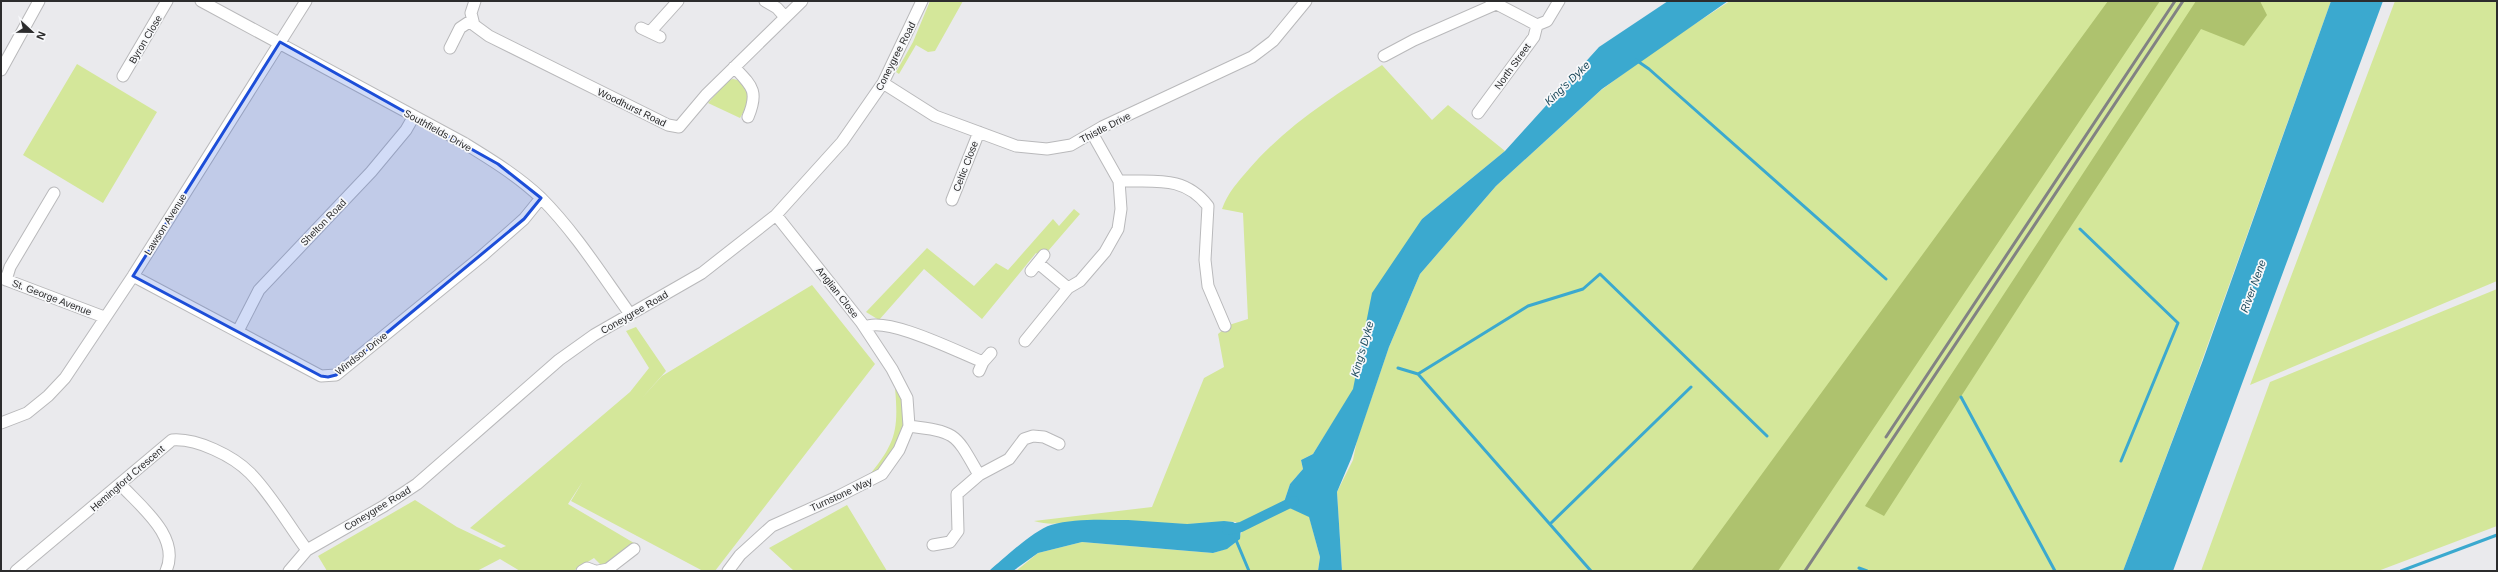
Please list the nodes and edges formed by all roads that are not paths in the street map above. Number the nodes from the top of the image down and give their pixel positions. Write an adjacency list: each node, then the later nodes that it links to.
1 (39, 1): 21 (street)
2 (167, 1): 22 (street, Byron Close)
3 (201, 1): 17 (street, Southfields Drive)
4 (306, 1): 17 (street, Lawson Avenue)
5 (475, 1): 14 (street)
6 (678, 1): 16 (street)
7 (766, 1): 13 (street)
8 (802, 1): 13 (street, Woodhurst Road)
9 (922, 1): 23 (street, Coneygree Road)
10 (1559, 1): 15 (street, North Street)
11 (1304, 2): 28 (street, Thistle Drive)
12 (1493, 2): 15 (street); 19 (street)
13 (785, 17): 20 (street, Woodhurst Road)
14 (472, 20): 18 (street); 20 (street, Woodhurst Road)
15 (1537, 25): 24 (street, North Street)
16 (650, 32)
17 (280, 42): 25 (street, Southfields Drive); 35 (street, Lawson Avenue)
18 (450, 48)
19 (1384, 56)
20 (734, 67): 26 (street)
21 (1, 70)
22 (123, 76)
23 (883, 83): 27 (street, Thistle Drive); 33 (street, Coneygree Road)
24 (1478, 113)
25 (414, 116): 31 (street, Southfields Drive); 42 (street, Shelton Road)
26 (748, 117)
27 (979, 132): 28 (street, Thistle Drive); 32 (street, Celtic Close)
28 (1092, 133): 29 (street)
29 (1119, 181): 37 (street); 40 (street)
30 (54, 193): 36 (street)
31 (541, 198): 38 (street, Southfields Drive); 42 (street, Windsor Drive)
32 (952, 200)
33 (776, 215): 38 (street, Coneygree Road); 41 (street, Anglian Close)
34 (1037, 263): 37 (street)
35 (133, 276): 39 (street, Lawson Avenue); 42 (street, Windsor Drive)
36 (3, 279): 39 (street, St. George Avenue)
37 (1068, 288): 43 (street)
38 (630, 314): 52 (street, Coneygree Road)
39 (104, 317): 45 (street, Lawson Avenue)
40 (1225, 326)
41 (865, 327): 44 (street, Anglian Close); 46 (street, Turnstone Way)
42 (238, 331)
43 (1025, 341)
44 (991, 353)
45 (1, 423)
46 (909, 426): 48 (street); 58 (street, Turnstone Way)
47 (1059, 444): 48 (street)
48 (978, 475): 50 (street)
49 (120, 484): 52 (street, Hemingford Crescent); 53 (street, Hemingford Crescent); 54 (street)
50 (933, 545)
51 (634, 549): 57 (street)
52 (307, 550): 55 (street, Coneygree Road)
53 (16, 571)
54 (166, 571)
55 (289, 571)
56 (582, 571): 57 (street)
57 (596, 571)
58 (728, 571)

